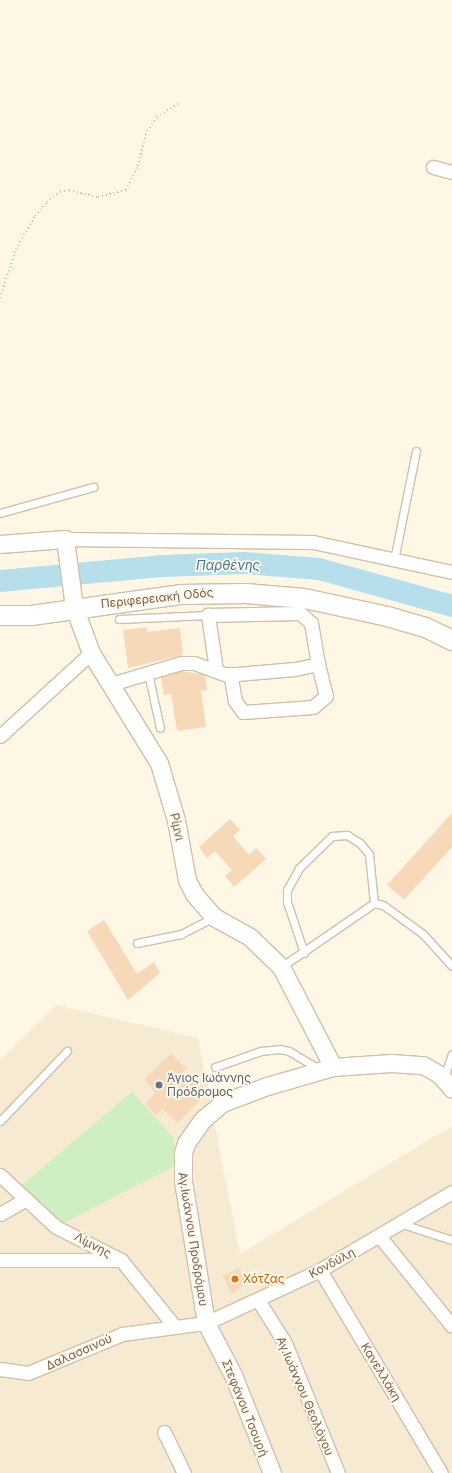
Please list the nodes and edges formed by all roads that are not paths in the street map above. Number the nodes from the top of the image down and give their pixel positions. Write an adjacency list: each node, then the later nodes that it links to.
1 (433, 167): 2 (street)
2 (452, 172)
3 (416, 451): 8 (lane)
4 (93, 486): 5 (lane)
5 (0, 513)
6 (0, 544): 7 (street)
7 (66, 547): 8 (street); 10 (street, Ρίμνι)
8 (394, 560): 9 (street)
9 (452, 572)
10 (73, 598): 11 (main road, Περιφερειακή Οδός); 14 (main road, Περιφερειακή Οδός); 15 (street, Ρίμνι)
11 (0, 615)
12 (208, 615): 13 (lane); 16 (street); 17 (street)
13 (119, 619)
14 (452, 640)
15 (91, 653): 20 (street, Ρίμνι); 22 (street)
16 (318, 664): 19 (street); 19 (street)
17 (216, 670): 18 (street); 19 (street)
18 (148, 673): 20 (street); 21 (lane)
19 (230, 674)
20 (110, 684): 24 (street, Ρίμνι)
21 (160, 728)
22 (0, 736)
23 (374, 903): 26 (lane); 26 (lane); 27 (lane)
24 (214, 917): 25 (lane); 28 (street, Ρίμνι)
25 (137, 943)
26 (304, 953): 28 (lane)
27 (452, 966)
28 (281, 967): 32 (street, Ρίμνι)
29 (67, 1051): 34 (lane)
30 (452, 1054): 33 (lane)
31 (215, 1067): 32 (lane)
32 (327, 1069): 33 (street, Αγ.Ιωάννου Προδρόμου); 46 (street, Αγ.Ιωάννου Προδρόμου)
33 (449, 1075)
34 (0, 1121)
35 (0, 1175): 37 (street, Λίμνης)
36 (452, 1192): 39 (street, Κονδύλη)
37 (24, 1200): 38 (street); 43 (street, Λίμνης)
38 (0, 1214)
39 (402, 1224): 40 (street, Κονδύλη); 41 (lane)
40 (380, 1237): 44 (street, Κονδύλη); 47 (street)
41 (452, 1240)
42 (0, 1260): 43 (street)
43 (121, 1260): 48 (street, Λίμνης)
44 (320, 1270): 45 (street, Κονδύλη); 54 (street, Κανελλάκη)
45 (258, 1300): 46 (street, Κονδύλη); 53 (street, Αγ.Ιωάννου Θεολόγου)
46 (206, 1323): 48 (street, Δαλασσινού); 52 (street, Στεφάνου Τσουρή)
47 (452, 1326)
48 (175, 1327): 49 (street, Δαλασσινού)
49 (0, 1369)
50 (164, 1432): 51 (street)
51 (184, 1473)
52 (272, 1473)
53 (338, 1473)
54 (441, 1473)

